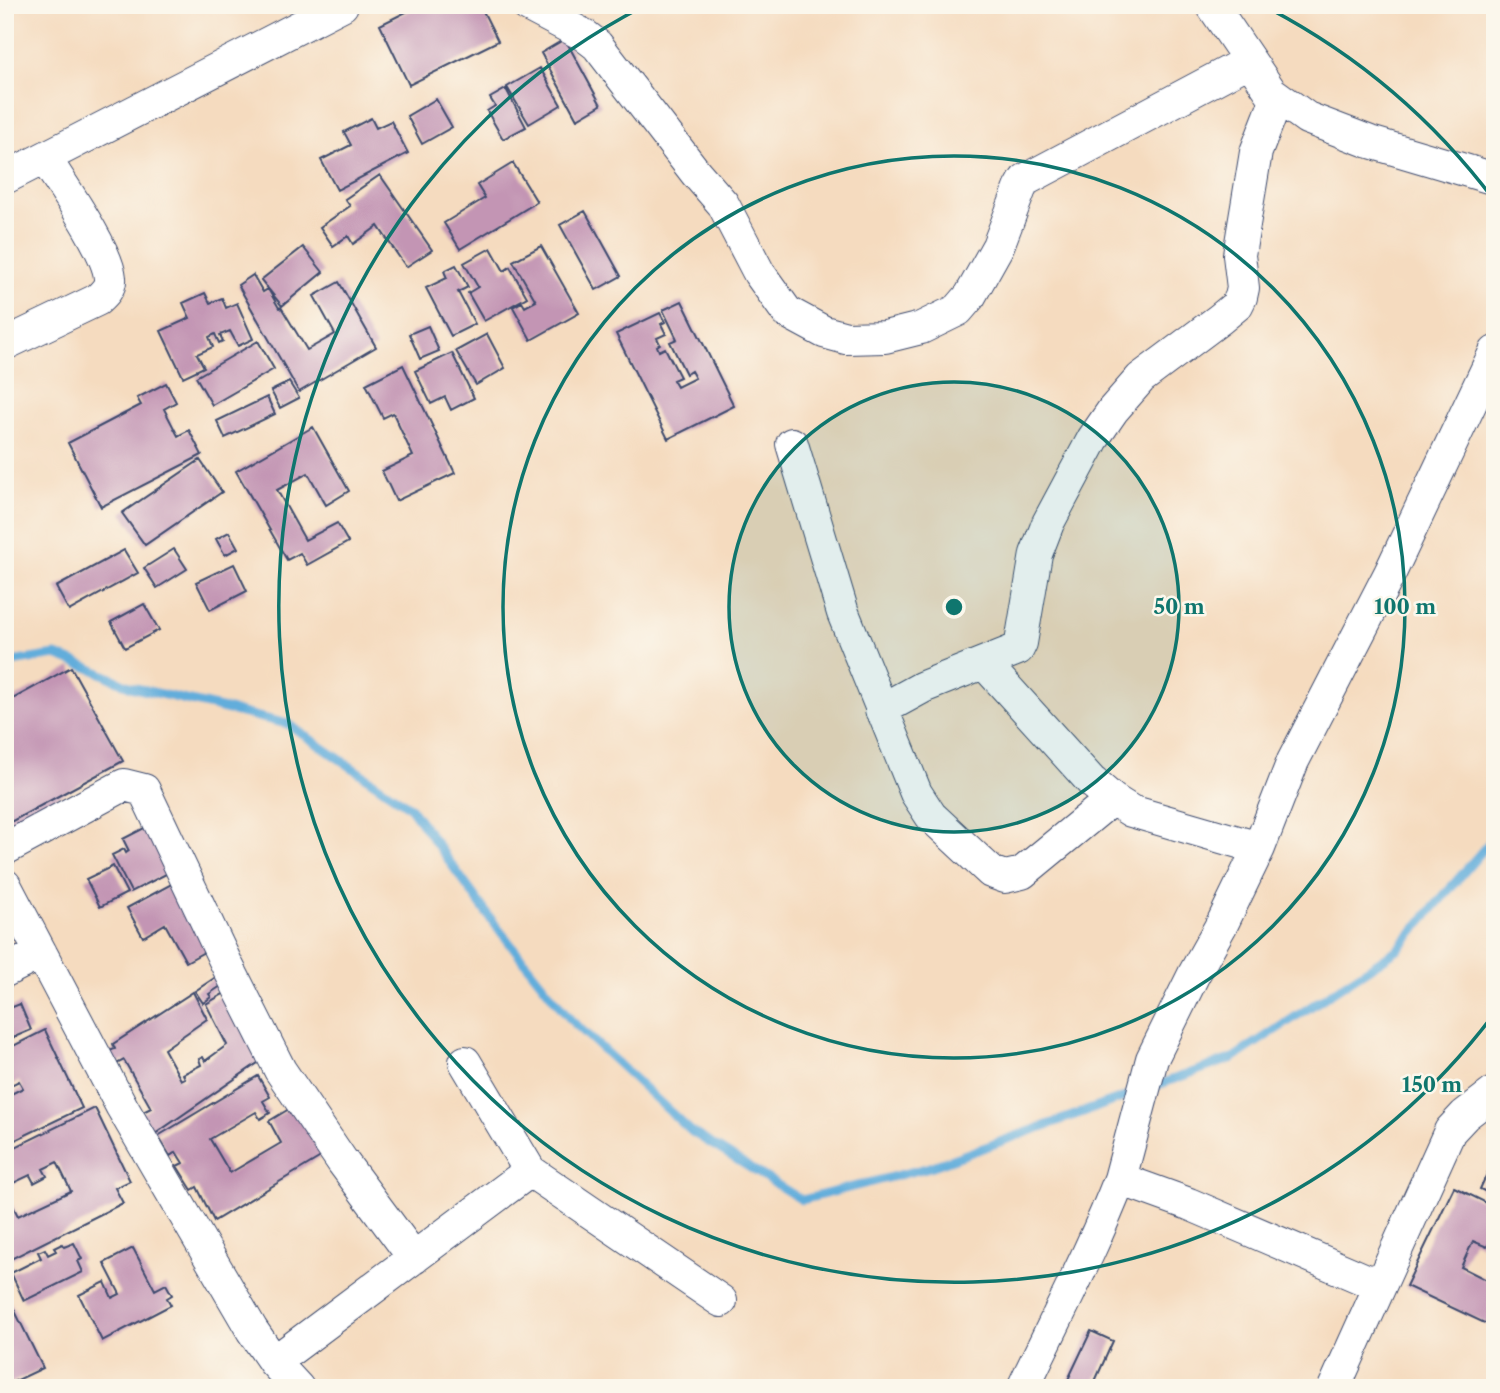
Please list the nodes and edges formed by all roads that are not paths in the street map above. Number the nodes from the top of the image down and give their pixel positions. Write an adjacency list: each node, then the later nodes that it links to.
1 (342, 5): 6 (street)
2 (527, 5): 4 (street)
3 (1212, 5): 4 (street)
4 (1249, 61): 5 (street)
5 (1277, 98): 8 (street); 12 (street)
6 (45, 158): 7 (street); 9 (street)
7 (5, 178)
8 (1495, 179)
9 (5, 344)
10 (1495, 352): 15 (street)
11 (792, 444): 13 (street)
12 (985, 664): 13 (street); 14 (street)
13 (881, 710): 14 (street)
14 (1112, 799): 15 (street)
15 (1259, 848): 23 (street)
16 (5, 849): 24 (street)
17 (5, 885): 18 (street)
18 (41, 953): 19 (street); 27 (street)
19 (5, 971)
20 (465, 1062): 22 (street)
21 (1495, 1092): 25 (street)
22 (530, 1171): 24 (street); 26 (street)
23 (1120, 1179): 25 (street); 29 (street)
24 (414, 1258): 27 (street)
25 (1380, 1286): 30 (street)
26 (721, 1301)
27 (274, 1362): 28 (street)
28 (298, 1388)
29 (1023, 1388)
30 (1334, 1388)

